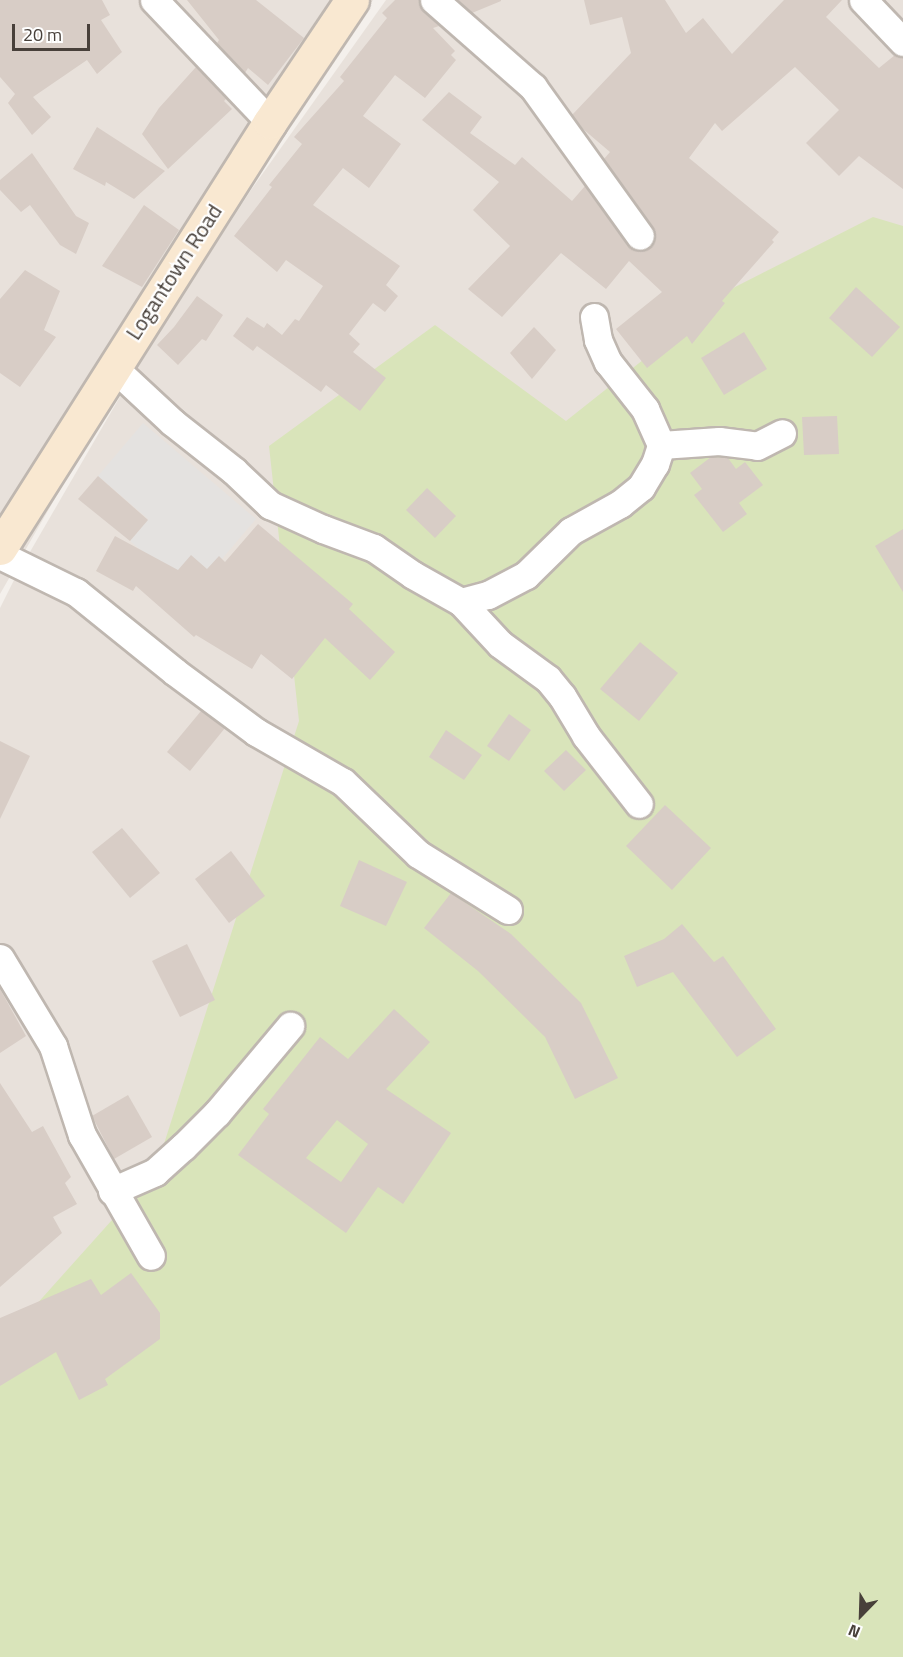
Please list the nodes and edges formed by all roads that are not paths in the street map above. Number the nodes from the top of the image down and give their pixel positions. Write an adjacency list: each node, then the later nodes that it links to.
1 (154, 0): 6 (street)
2 (352, 0): 6 (street, Logantown Road)
3 (434, 0): 7 (street)
4 (863, 0): 5 (street)
5 (903, 42)
6 (270, 122): 9 (street, Logantown Road)
7 (640, 236)
8 (594, 317): 11 (street)
9 (113, 367): 12 (street, Logantown Road); 14 (street)
10 (782, 433): 11 (street)
11 (660, 445): 14 (street)
12 (5, 529)
13 (0, 555): 16 (street)
14 (461, 602): 15 (street)
15 (639, 804)
16 (508, 910)
17 (0, 958): 19 (street)
18 (290, 1026): 19 (street)
19 (112, 1191): 20 (street)
20 (151, 1256)

